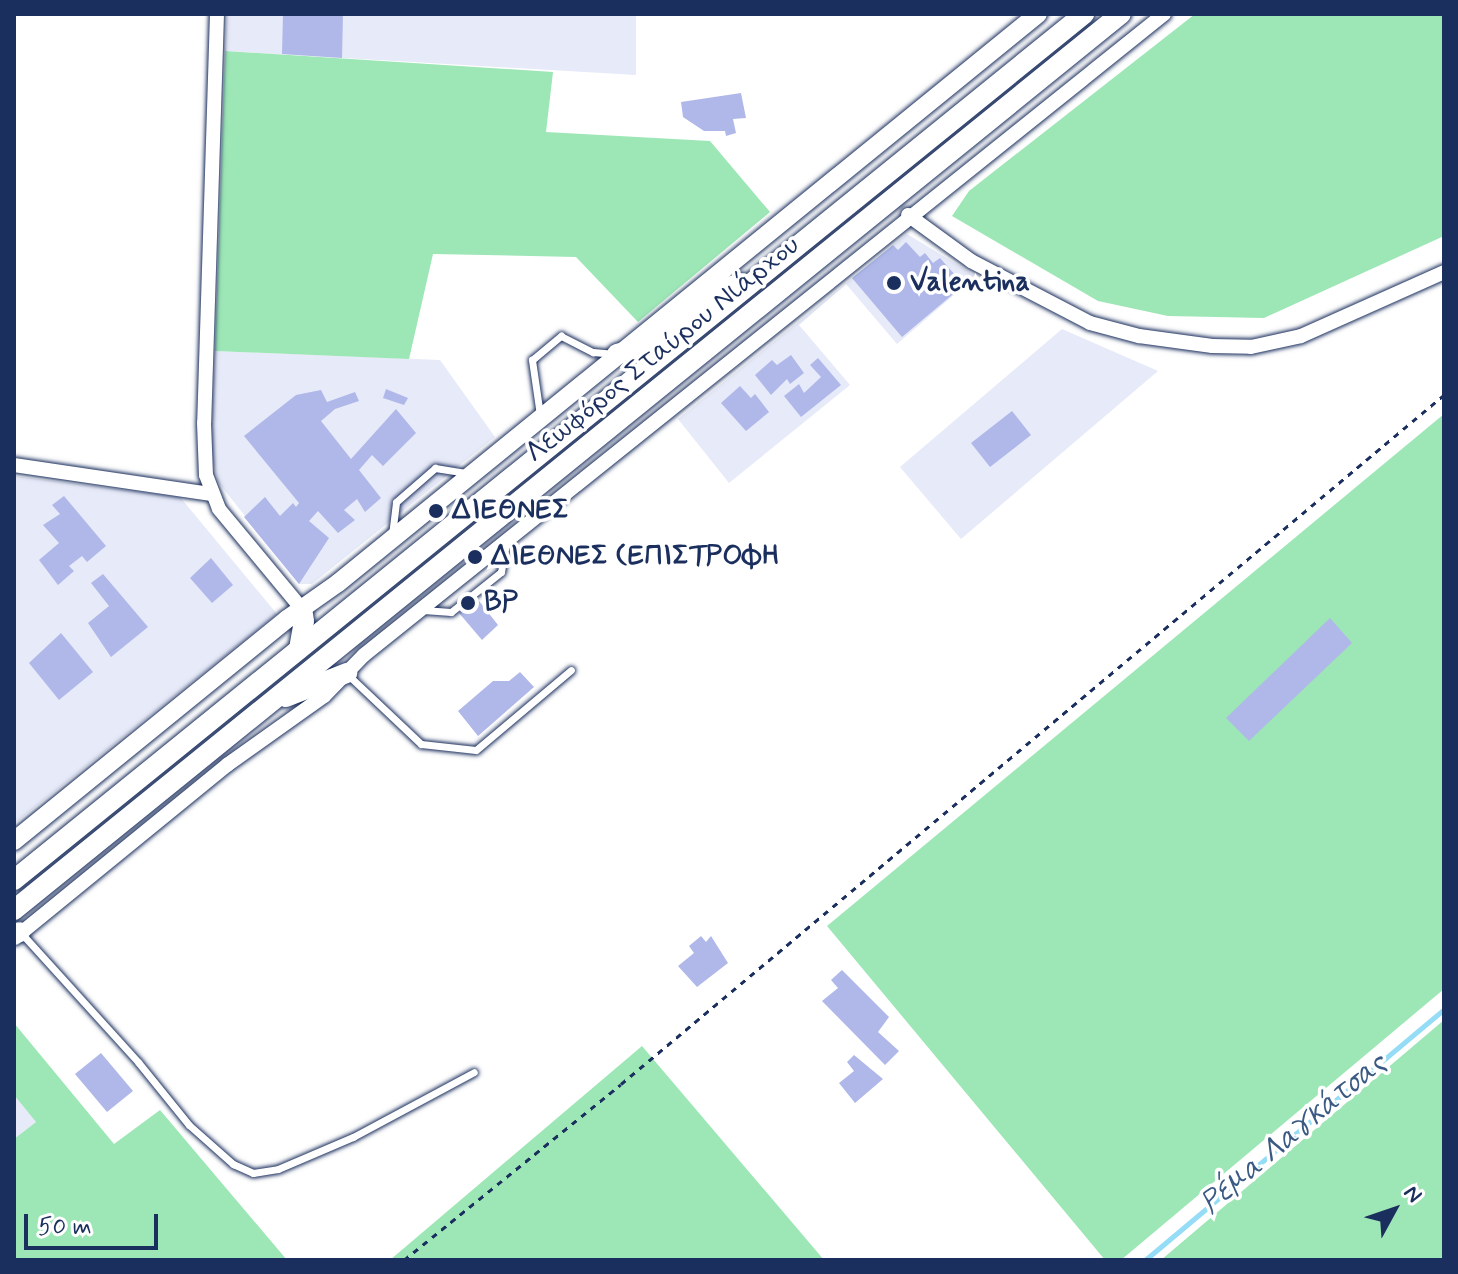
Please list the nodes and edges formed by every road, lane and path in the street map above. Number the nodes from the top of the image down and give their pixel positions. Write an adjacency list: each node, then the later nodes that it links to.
1 (217, 14): 14 (street)
2 (1038, 14): 9 (street)
3 (1084, 14): 7 (main road, Λεωφόρος Σταύρου Νιάρχου)
4 (1121, 14): 22 (main road, Λεωφόρος Σταύρου Νιάρχου)
5 (1164, 14): 6 (street)
6 (908, 215): 8 (street); 16 (street)
7 (766, 272): 9 (main road); 19 (main road, Λεωφόρος Σταύρου Νιάρχου)
8 (1444, 272)
9 (617, 354): 11 (street); 11 (lane)
10 (1444, 395): 28 (path)
11 (540, 418): 13 (street)
12 (14, 465): 14 (street)
13 (472, 474): 15 (street); 15 (lane)
14 (210, 494): 17 (street)
15 (391, 540): 17 (street)
16 (507, 540): 18 (street); 18 (lane)
17 (302, 609): 19 (main road); 23 (street)
18 (421, 609): 21 (street)
19 (299, 649): 24 (main road, Λεωφόρος Σταύρου Νιάρχου)
20 (571, 670): 21 (lane)
21 (347, 673): 22 (main road); 26 (street)
22 (271, 702): 25 (main road, Λεωφόρος Σταύρου Νιάρχου)
23 (14, 841)
24 (14, 880)
25 (14, 910)
26 (16, 935): 27 (lane)
27 (474, 1072)
28 (404, 1260)

